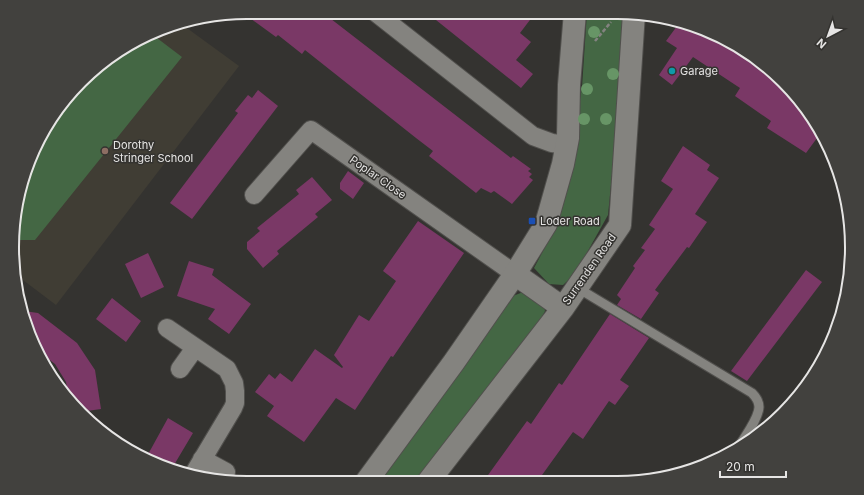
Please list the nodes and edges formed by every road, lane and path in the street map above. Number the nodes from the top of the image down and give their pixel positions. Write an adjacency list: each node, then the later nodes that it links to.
1 (384, 19): 4 (street)
2 (574, 19): 4 (street)
3 (634, 19): 7 (street, Surrenden Road)
4 (567, 145): 6 (street)
5 (254, 195): 6 (street, Poplar Close)
6 (516, 274): 8 (street); 16 (street)
7 (576, 287): 8 (street, Surrenden Road); 12 (lane)
8 (563, 308): 17 (street, Surrenden Road)
9 (167, 328): 10 (street)
10 (195, 348): 11 (street); 13 (street)
11 (180, 369)
12 (746, 435)
13 (202, 459): 14 (street); 15 (street)
14 (196, 470)
15 (226, 472)
16 (370, 476)
17 (433, 476)

